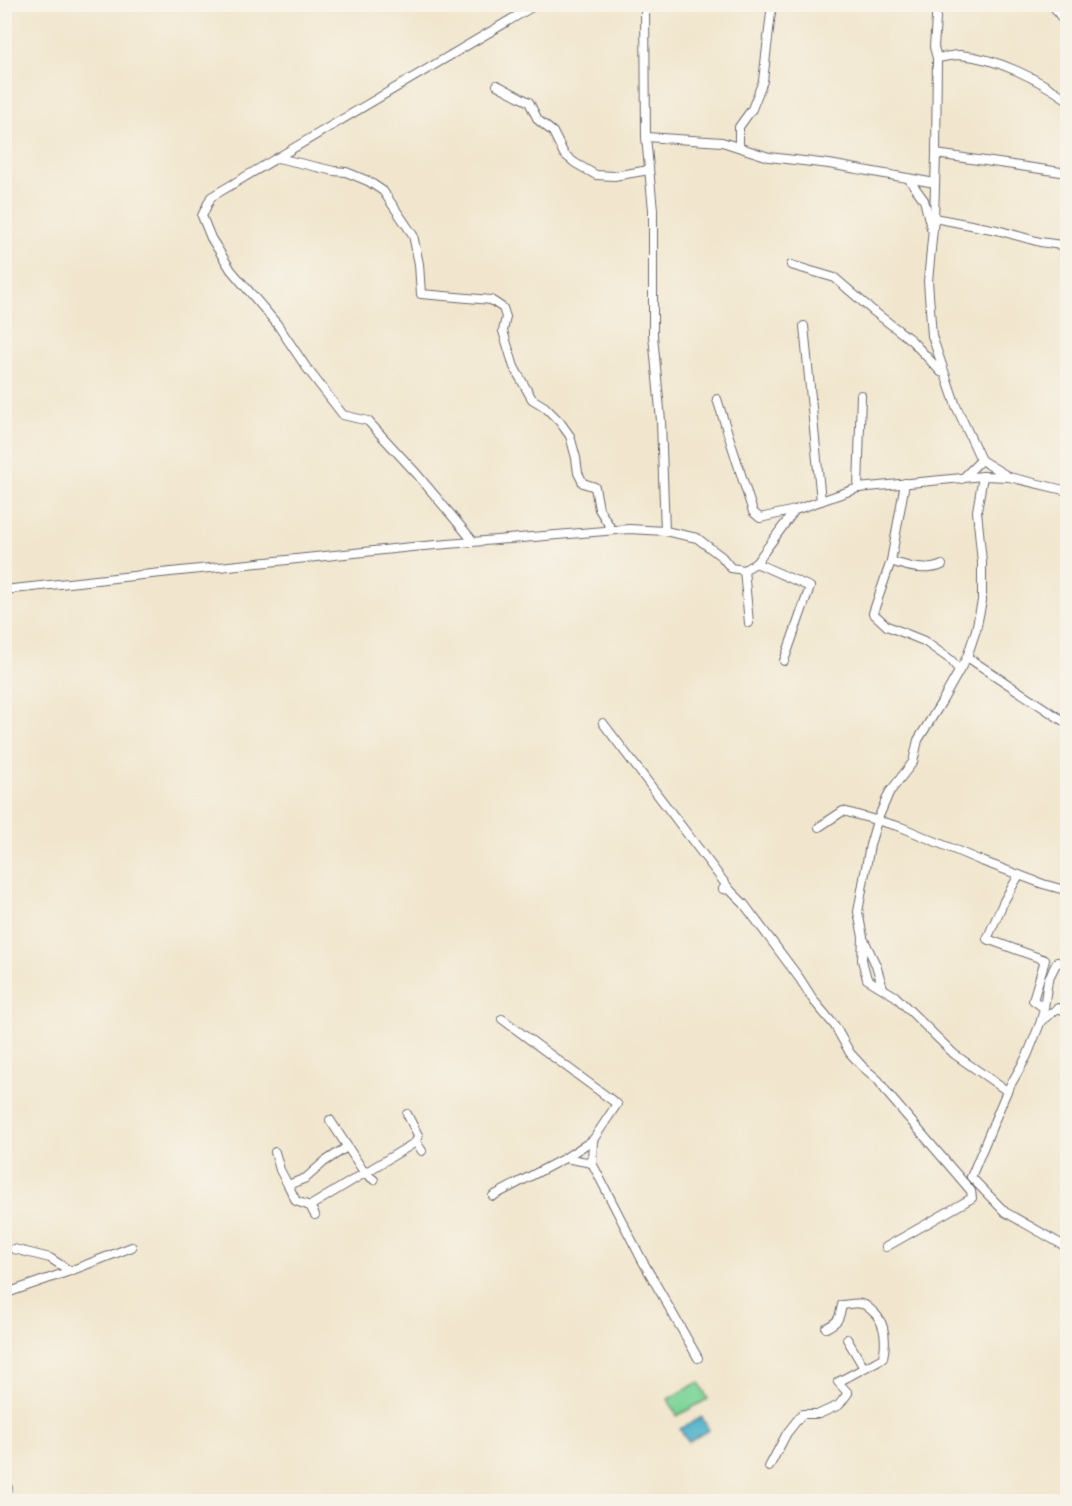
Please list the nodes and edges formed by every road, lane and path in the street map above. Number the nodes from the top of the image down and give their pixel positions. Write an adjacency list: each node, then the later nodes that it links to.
1 (537, 4): 13 (street)
2 (645, 4): 10 (street)
3 (772, 4): 11 (street)
4 (937, 4): 7 (street)
5 (1052, 4): 6 (street)
6 (1068, 23)
7 (937, 58): 9 (street); 12 (street)
8 (497, 85): 14 (street)
9 (1068, 100)
10 (646, 137): 11 (street); 14 (street)
11 (739, 147): 16 (street)
12 (936, 154): 15 (street); 17 (street)
13 (278, 158): 35 (street); 37 (street)
14 (649, 170): 36 (street)
15 (1068, 173)
16 (908, 178): 17 (street); 19 (street)
17 (935, 183): 18 (street)
18 (934, 218): 19 (street); 20 (street)
19 (932, 233): 23 (street)
20 (1068, 246)
21 (791, 265): 23 (street)
22 (804, 326): 33 (street)
23 (944, 376): 26 (street)
24 (861, 395): 31 (street)
25 (717, 399): 34 (street)
26 (981, 460): 28 (street); 29 (street)
27 (983, 476): 28 (street); 29 (street); 44 (street)
28 (1009, 477): 32 (street)
29 (962, 478): 30 (street)
30 (905, 483): 31 (street); 38 (street)
31 (858, 488): 33 (street)
32 (1068, 491)
33 (821, 501): 34 (street)
34 (795, 510): 39 (street)
35 (612, 530): 36 (street); 37 (street)
36 (665, 531): 41 (street)
37 (473, 542): 42 (street)
38 (891, 561): 40 (street); 46 (street)
39 (756, 562): 41 (street); 45 (street)
40 (942, 565)
41 (744, 570): 43 (street)
42 (4, 590)
43 (749, 623)
44 (967, 657): 46 (street); 48 (street)
45 (784, 661)
46 (959, 670): 49 (street)
47 (603, 723): 77 (street)
48 (1068, 724)
49 (877, 821): 50 (street); 51 (street); 53 (street)
50 (819, 827)
51 (1019, 875): 52 (street); 56 (street)
52 (1068, 891)
53 (862, 938): 55 (street); 55 (street)
54 (1068, 964): 56 (street)
55 (883, 988): 60 (street)
56 (1044, 1008): 59 (street)
57 (1068, 1012): 59 (street)
58 (502, 1019): 63 (street)
59 (1041, 1021): 60 (street)
60 (1007, 1091): 78 (street)
61 (407, 1114): 64 (street)
62 (330, 1119): 65 (street)
63 (593, 1140): 68 (street); 69 (street)
64 (416, 1142): 66 (street); 70 (street)
65 (347, 1148): 70 (street); 72 (street)
66 (422, 1151)
67 (275, 1152): 72 (street)
68 (565, 1158): 69 (street); 73 (street)
69 (592, 1163): 84 (street)
70 (364, 1172): 71 (street); 74 (street)
71 (374, 1180)
72 (288, 1185): 74 (street)
73 (493, 1196)
74 (310, 1206): 75 (street)
75 (315, 1215)
76 (132, 1247): 80 (street)
77 (886, 1247)
78 (1068, 1248)
79 (14, 1250): 80 (street)
80 (70, 1271): 81 (street)
81 (4, 1294)
82 (826, 1328): 85 (street)
83 (847, 1339): 85 (street)
84 (698, 1358)
85 (864, 1368): 86 (street)
86 (769, 1467)

